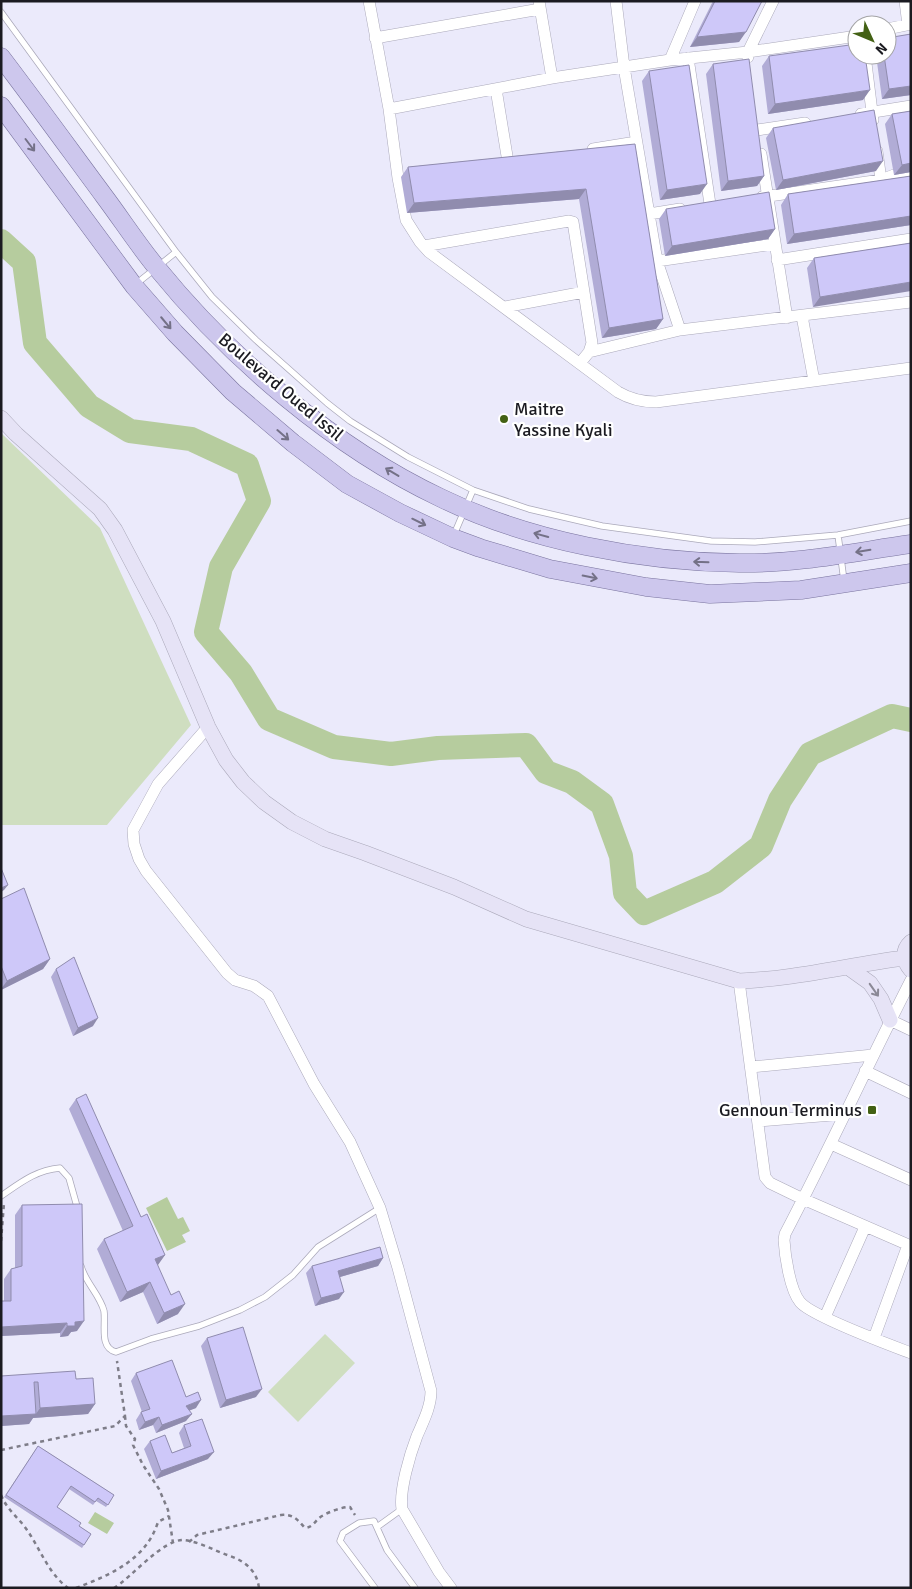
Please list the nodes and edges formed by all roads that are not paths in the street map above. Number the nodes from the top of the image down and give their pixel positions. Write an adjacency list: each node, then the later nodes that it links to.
1 (369, 1): 10 (street)
2 (616, 1): 16 (street)
3 (695, 1): 14 (street)
4 (773, 1): 11 (street)
5 (905, 1): 8 (street)
6 (540, 5): 10 (street); 18 (street)
7 (1, 12): 37 (lane)
8 (909, 24)
9 (847, 37): 11 (street)
10 (375, 38): 22 (street)
11 (748, 52): 13 (street); 17 (street)
12 (1, 57): 40 (main road, Boulevard Oued Issil)
13 (688, 58): 14 (street); 33 (street)
14 (670, 60): 16 (street)
15 (866, 65): 23 (street)
16 (624, 67): 18 (street); 26 (street)
17 (750, 72)
18 (552, 78): 19 (street)
19 (496, 89): 22 (street); 28 (street)
20 (1, 106): 41 (main road, Boulevard Oued Issil, one-way to 41)
21 (911, 106): 23 (street)
22 (389, 109): 36 (street)
23 (872, 113): 24 (street); 30 (street)
24 (852, 116)
25 (814, 121): 31 (street)
26 (636, 142): 27 (street); 33 (street)
27 (577, 151)
28 (508, 162)
29 (911, 174): 30 (street)
30 (881, 180): 31 (street)
31 (768, 196): 32 (street); 35 (street)
32 (749, 199)
33 (649, 214): 39 (street)
34 (911, 238): 38 (street)
35 (774, 244): 38 (street); 39 (street)
36 (424, 246): 42 (street); 44 (street)
37 (176, 252): 40 (lane); 53 (lane)
38 (777, 260): 46 (street)
39 (657, 262): 47 (street)
40 (157, 268): 41 (lane); 54 (main road, Boulevard Oued Issil, one-way to 40)
41 (134, 286): 57 (main road, Boulevard Oued Issil, one-way to 57)
42 (584, 292): 44 (street); 48 (street)
43 (911, 302): 45 (street)
44 (504, 307): 49 (street)
45 (802, 316): 46 (street); 51 (street)
46 (787, 318): 47 (street)
47 (680, 330): 48 (street)
48 (589, 352): 49 (street)
49 (580, 363): 51 (street)
50 (911, 368): 51 (street)
51 (814, 381)
52 (1, 418): 62 (street)
53 (473, 490): 54 (lane); 56 (lane)
54 (466, 508): 57 (lane); 59 (main road, Boulevard Oued Issil, one-way to 54)
55 (911, 520): 56 (lane)
56 (838, 535): 59 (lane)
57 (453, 538): 61 (main road, Boulevard Oued Issil, one-way to 61)
58 (911, 544): 59 (main road, Boulevard Oued Issil, one-way to 59)
59 (841, 555): 61 (lane)
60 (911, 573): 61 (main road, Boulevard Oued Issil)
61 (844, 583)
62 (208, 727): 67 (street); 80 (street)
63 (911, 942): 64 (street)
64 (908, 964): 65 (street)
65 (849, 968): 67 (street); 68 (street, one-way to 68)
66 (911, 980): 68 (street)
67 (739, 981): 71 (street)
68 (890, 1020): 69 (street); 70 (street)
69 (911, 1030)
70 (873, 1055): 71 (street); 72 (street)
71 (751, 1067): 75 (street)
72 (865, 1071): 73 (street); 74 (street)
73 (911, 1094)
74 (845, 1114): 75 (street); 76 (street)
75 (758, 1121): 79 (street)
76 (832, 1144): 77 (street); 79 (street)
77 (911, 1180)
78 (3, 1195): 81 (lane)
79 (803, 1199): 82 (street); 85 (street)
80 (380, 1208): 84 (lane); 88 (street)
81 (78, 1214)
82 (865, 1226): 83 (street); 85 (street)
83 (910, 1246): 86 (street)
84 (80, 1262)
85 (825, 1317): 86 (street)
86 (874, 1338): 87 (street)
87 (911, 1353)
88 (402, 1510): 89 (lane); 92 (street)
89 (377, 1527): 90 (lane); 91 (lane)
90 (375, 1588)
91 (415, 1588)
92 (451, 1588)

